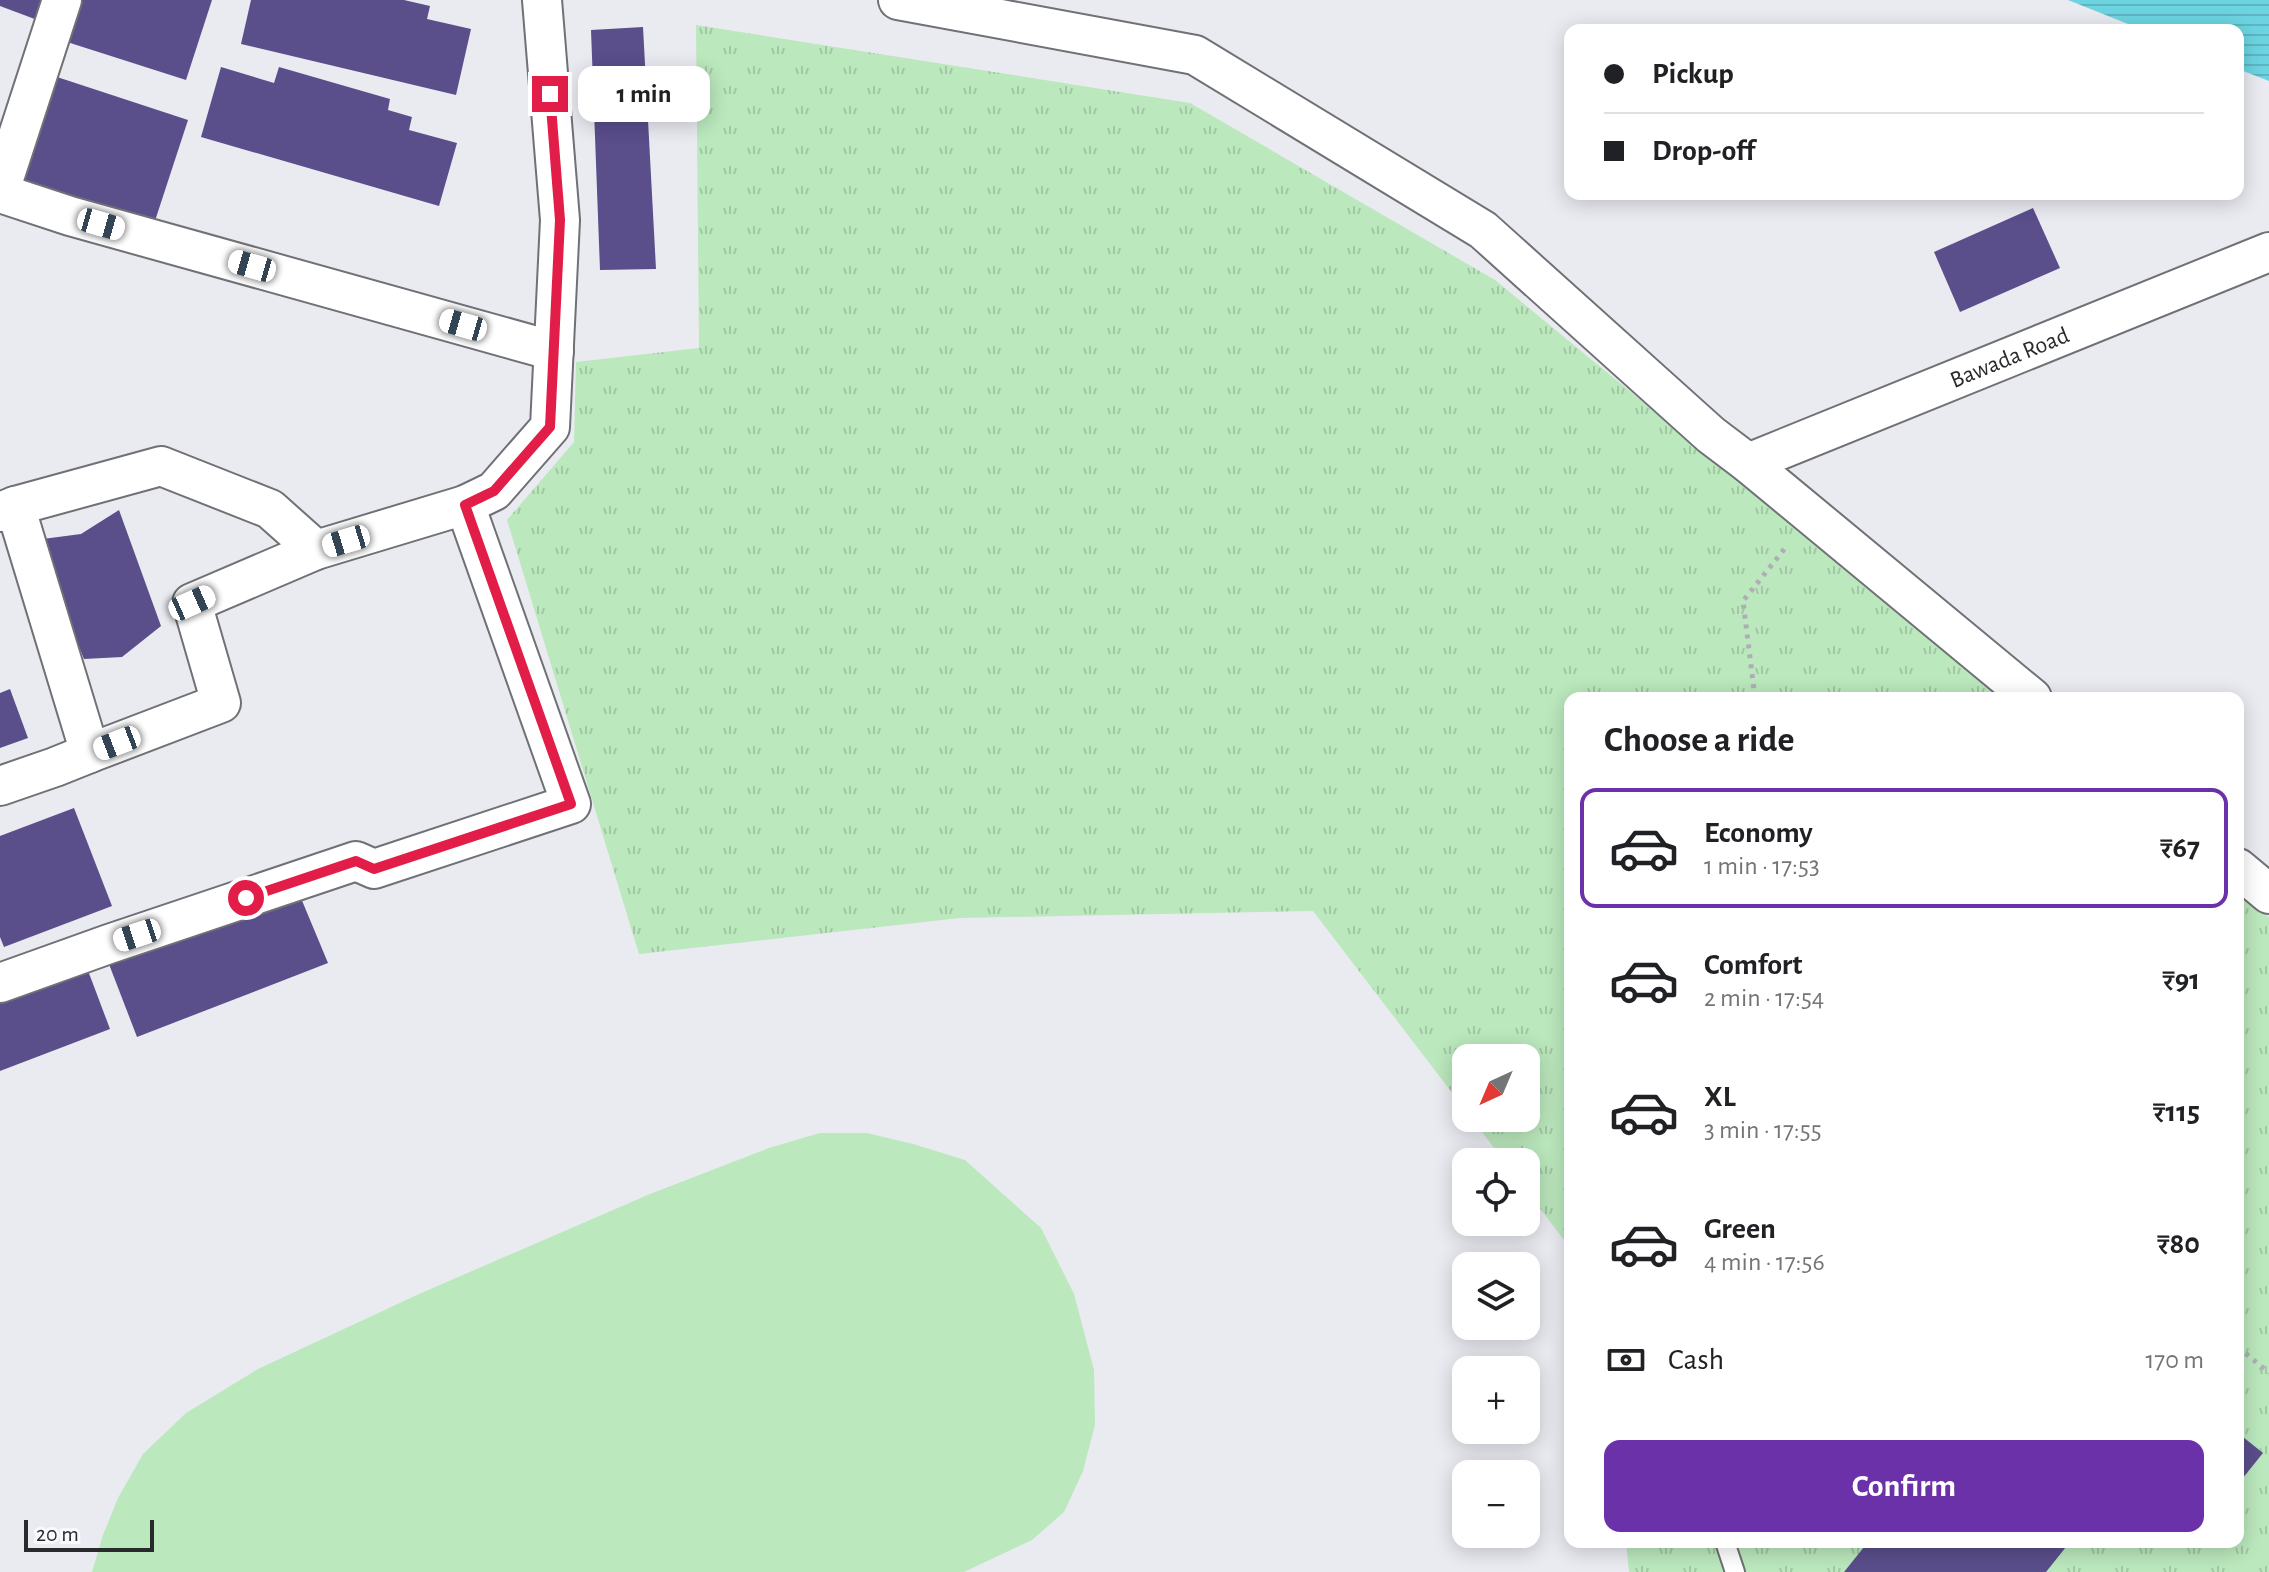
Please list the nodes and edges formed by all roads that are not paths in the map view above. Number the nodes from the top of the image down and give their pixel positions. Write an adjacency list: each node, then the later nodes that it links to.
1 (62, 0): 4 (street)
2 (542, 0): 6 (street)
3 (898, 0): 7 (street)
4 (0, 192): 6 (street)
5 (2269, 252): 7 (street, Bawada Road)
6 (554, 351): 8 (street)
7 (1748, 463): 11 (street)
8 (465, 505): 10 (street); 16 (street)
9 (8, 509): 10 (street); 12 (street)
10 (316, 550): 12 (street)
11 (2025, 692)
12 (90, 753): 13 (street)
13 (0, 786)
14 (2244, 873): 15 (street)
15 (2269, 894)
16 (0, 983)
17 (1727, 1548): 18 (lane)
18 (1735, 1572)

